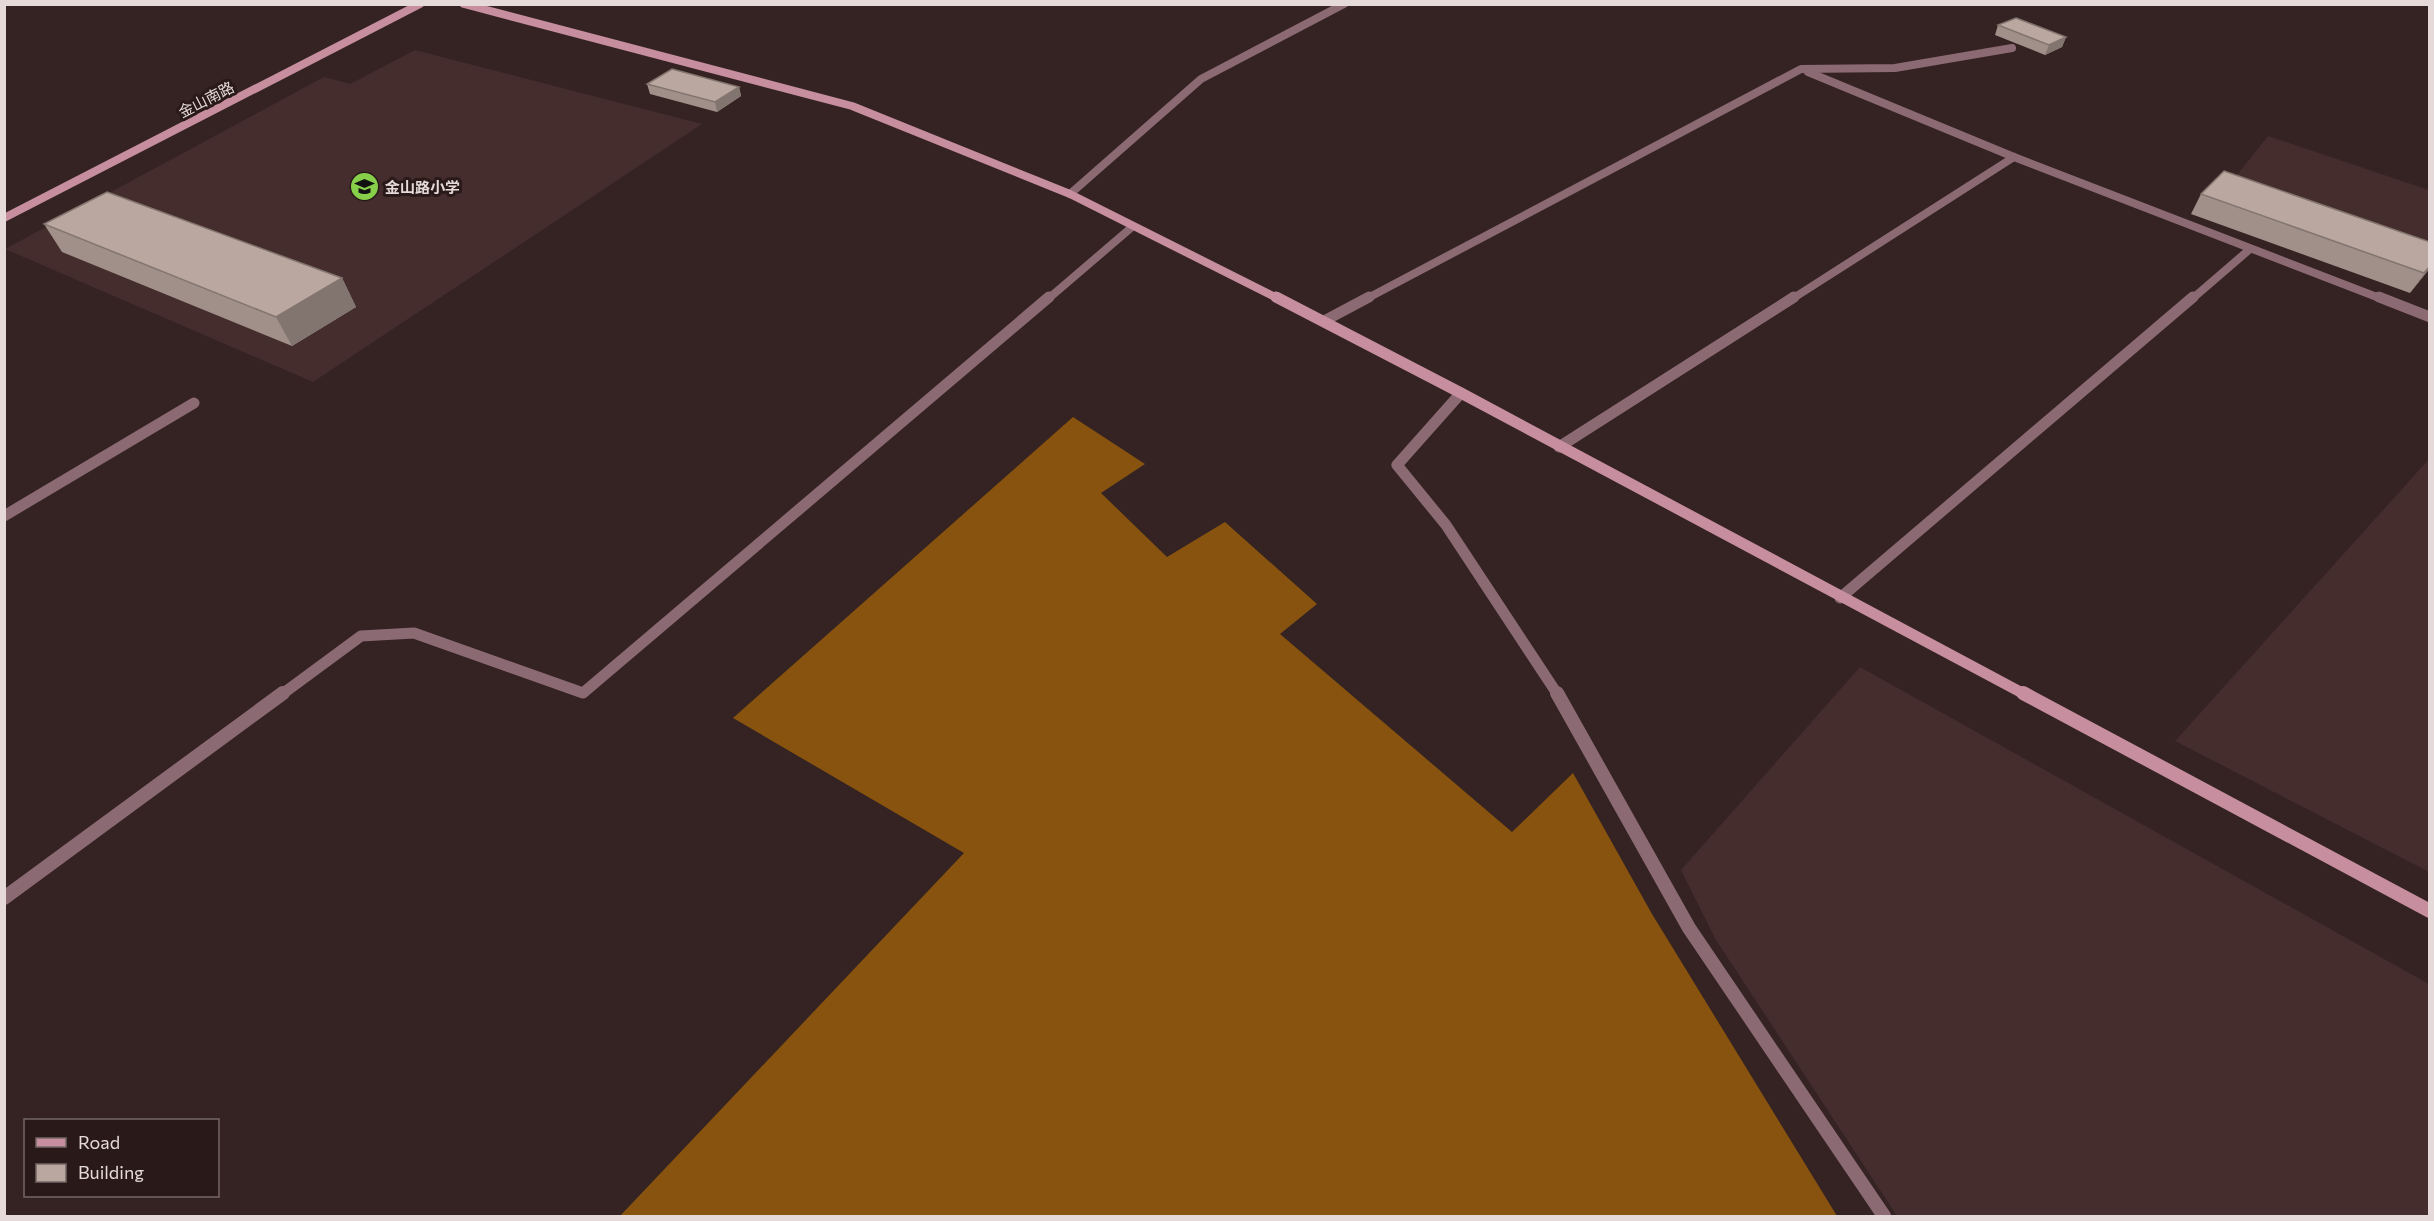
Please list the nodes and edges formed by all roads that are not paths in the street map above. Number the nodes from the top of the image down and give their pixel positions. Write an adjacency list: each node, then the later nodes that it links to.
1 (420, 4): 8 (street, 金山南路)
2 (464, 4): 7 (street)
3 (1344, 4): 7 (street)
4 (2012, 48): 5 (street)
5 (1801, 69): 6 (street); 12 (street)
6 (2014, 157): 10 (street); 15 (street)
7 (1070, 194): 9 (street)
8 (4, 218)
9 (1132, 227): 12 (street); 18 (street)
10 (2250, 249): 11 (street); 17 (street)
11 (2430, 317)
12 (1323, 321): 13 (street)
13 (1461, 393): 15 (street); 20 (street)
14 (194, 403): 16 (street)
15 (1559, 447): 17 (street)
16 (4, 516)
17 (1839, 598): 19 (street)
18 (4, 898)
19 (2430, 911)
20 (1884, 1216)

